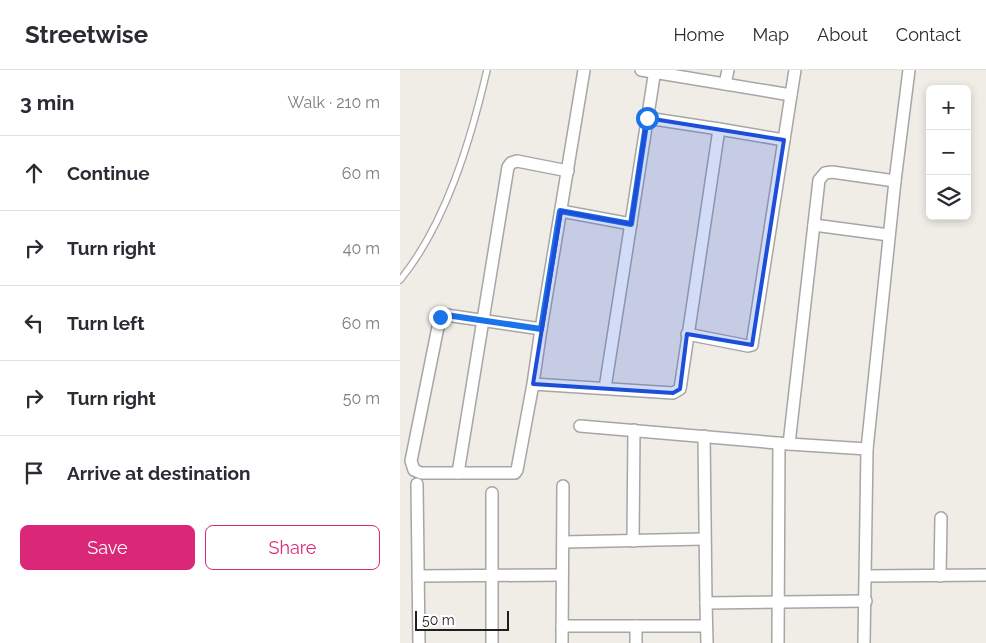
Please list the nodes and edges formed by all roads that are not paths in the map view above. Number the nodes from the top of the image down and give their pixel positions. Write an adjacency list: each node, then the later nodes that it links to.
1 (488, 70): 19 (lane)
2 (584, 70): 13 (street)
3 (641, 70): 7 (street)
4 (728, 70): 8 (street)
5 (795, 70): 9 (street)
6 (909, 70): 14 (street)
7 (655, 71): 8 (street); 10 (street)
8 (725, 84): 9 (street)
9 (791, 95): 12 (street)
10 (647, 118): 11 (street); 16 (street)
11 (719, 130): 12 (street); 22 (street)
12 (784, 140): 22 (street)
13 (568, 171): 15 (street); 20 (street)
14 (895, 182): 17 (street); 18 (street)
15 (560, 211): 16 (street); 21 (street)
16 (631, 224): 24 (street)
17 (814, 225): 18 (street); 28 (street)
18 (889, 235): 29 (street)
19 (400, 280)
20 (484, 321): 21 (street); 30 (street); 30 (street)
21 (541, 329): 23 (street)
22 (687, 334): 24 (street)
23 (533, 384): 24 (street); 30 (street)
24 (605, 388)
25 (580, 426): 26 (street)
26 (634, 430): 27 (street); 36 (street)
27 (704, 436): 28 (street); 35 (street)
28 (784, 443): 29 (street); 44 (street)
29 (867, 449): 42 (street)
30 (458, 473)
31 (418, 484): 40 (street)
32 (563, 486): 37 (street)
33 (492, 494): 41 (street)
34 (941, 518): 43 (street)
35 (704, 539): 36 (street); 46 (street)
36 (633, 541): 37 (street)
37 (563, 542): 38 (street)
38 (562, 575): 41 (street); 47 (street)
39 (986, 575): 43 (street)
40 (418, 576): 41 (street); 50 (street)
41 (492, 576): 51 (street)
42 (866, 576): 43 (street); 45 (street)
43 (940, 576)
44 (778, 601): 45 (street); 46 (street); 55 (street)
45 (866, 601): 56 (street)
46 (706, 603): 49 (street)
47 (562, 626): 48 (street); 52 (street)
48 (636, 626): 49 (street); 53 (street)
49 (706, 626): 54 (street)
50 (419, 643)
51 (492, 643)
52 (562, 643)
53 (636, 643)
54 (707, 643)
55 (778, 643)
56 (864, 643)

